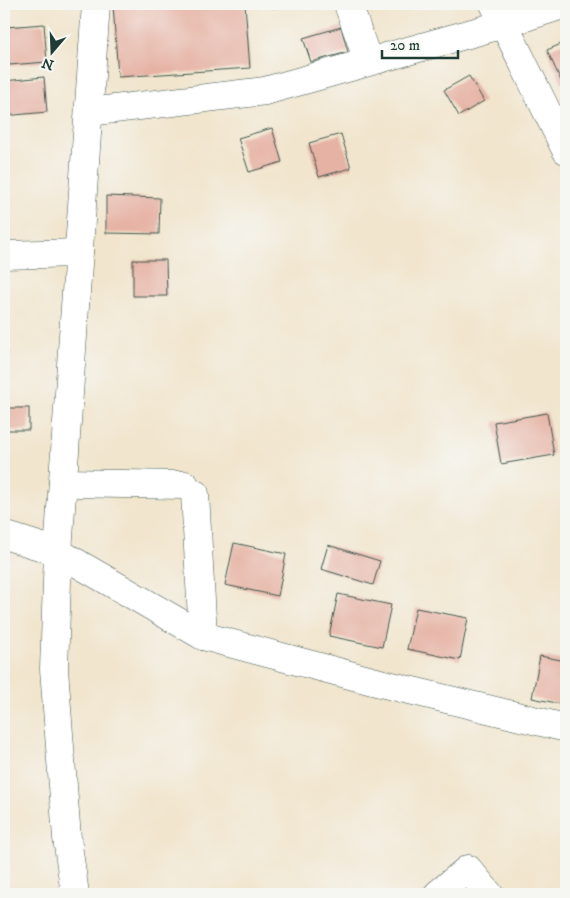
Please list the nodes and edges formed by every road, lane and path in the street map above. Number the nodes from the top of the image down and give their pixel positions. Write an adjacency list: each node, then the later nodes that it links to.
1 (96, 4): 6 (street)
2 (348, 4): 5 (street)
3 (566, 4): 4 (street)
4 (499, 14): 5 (street); 7 (street)
5 (368, 61): 6 (street)
6 (89, 112): 8 (street)
7 (566, 150)
8 (79, 253): 9 (street); 10 (street)
9 (4, 254)
10 (63, 483): 12 (street); 13 (street)
11 (4, 535): 12 (street)
12 (58, 552): 13 (street); 15 (street)
13 (203, 636): 14 (street)
14 (566, 728)
15 (75, 894)
16 (438, 894): 17 (street)
17 (489, 894)

